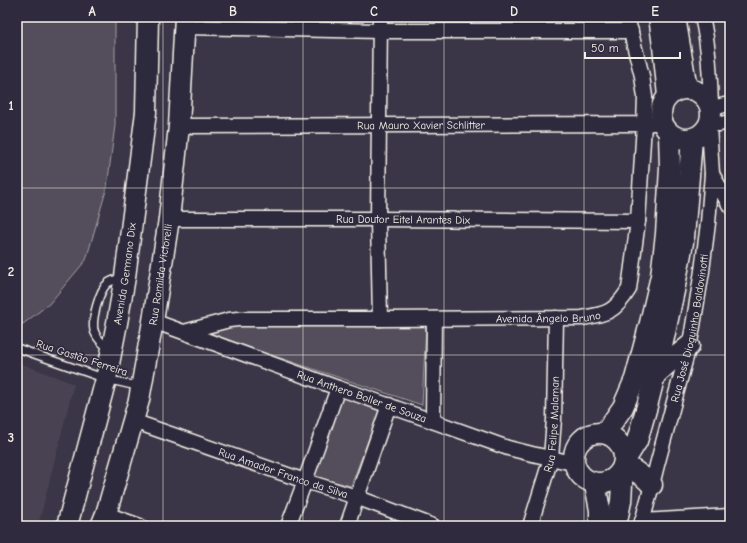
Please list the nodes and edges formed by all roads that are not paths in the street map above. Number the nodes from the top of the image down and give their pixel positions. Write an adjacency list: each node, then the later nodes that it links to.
1 (148, 17): 30 (street, Avenida Germano Dix)
2 (627, 17): 8 (street, Avenida Ângelo Bruno)
3 (659, 17): 10 (street)
4 (675, 17): 9 (street)
5 (702, 17): 11 (street, Rua José Dioguinho Baldovinotti)
6 (185, 22): 7 (street); 14 (street, Rua Romilda Victorelli)
7 (380, 24): 8 (street); 13 (street)
8 (631, 31): 15 (street, Avenida Ângelo Bruno)
9 (687, 89): 10 (street); 11 (street)
10 (668, 96): 15 (street)
11 (714, 114): 12 (street); 16 (street); 17 (street, Rua José Dioguinho Baldovinotti)
12 (730, 122)
13 (379, 125): 14 (street, Rua Mauro Xavier Schlitter); 15 (street, Rua Mauro Xavier Schlitter); 19 (street)
14 (179, 126): 20 (street, Rua Romilda Victorelli)
15 (659, 127): 16 (street); 21 (street, Avenida Ângelo Bruno); 36 (street, Avenida Ângelo Bruno)
16 (692, 139): 29 (street)
17 (712, 174): 18 (street); 27 (street, Rua José Dioguinho Baldovinotti)
18 (730, 206)
19 (378, 219): 20 (street, Rua Doutor Eitel Arantes Dix); 21 (street, Rua Doutor Eitel Arantes Dix); 24 (street)
20 (169, 220): 25 (street, Rua Romilda Victorelli)
21 (638, 221): 22 (street, Avenida Ângelo Bruno)
22 (556, 318): 23 (street, Avenida Ângelo Bruno); 37 (street, Rua Felipe Malaman)
23 (434, 319): 24 (street, Avenida Ângelo Bruno); 35 (street)
24 (380, 320): 26 (street, Avenida Ângelo Bruno)
25 (153, 321): 26 (street, Rua Anthero Boller de Souza); 31 (street, Rua Romilda Victorelli)
26 (184, 332): 32 (street, Rua Anthero Boller de Souza)
27 (689, 346): 29 (street); 42 (street, Rua José Dioguinho Baldovinotti)
28 (17, 348): 30 (lane, Rua Gastão Ferreira)
29 (654, 376): 39 (street)
30 (106, 379): 31 (lane, Rua Gastão Ferreira); 47 (street, Avenida Germano Dix)
31 (141, 387): 34 (street, Rua Romilda Victorelli)
32 (338, 388): 33 (street, Rua Anthero Boller de Souza); 40 (street)
33 (389, 405): 35 (street, Rua Anthero Boller de Souza); 43 (street)
34 (133, 421): 40 (street, Rua Amador Franco da Silva); 45 (street, Rua Romilda Victorelli)
35 (433, 421): 37 (street, Rua Anthero Boller de Souza)
36 (605, 434): 38 (street); 39 (street)
37 (551, 458): 38 (street, Rua Anthero Boller de Souza); 52 (street, Rua Felipe Malaman)
38 (573, 463): 41 (street)
39 (624, 465): 41 (street); 42 (street); 54 (street)
40 (305, 481): 43 (street, Rua Amador Franco da Silva); 49 (street)
41 (595, 484): 53 (street)
42 (652, 485): 46 (street, Rua José Dioguinho Baldovinotti)
43 (356, 498): 50 (street); 51 (street, Rua Amador Franco da Silva)
44 (730, 516): 46 (street)
45 (104, 520): 48 (street)
46 (641, 524)
47 (67, 526)
48 (140, 526)
49 (288, 526)
50 (347, 526)
51 (432, 526)
52 (530, 526)
53 (600, 526)
54 (616, 526)

